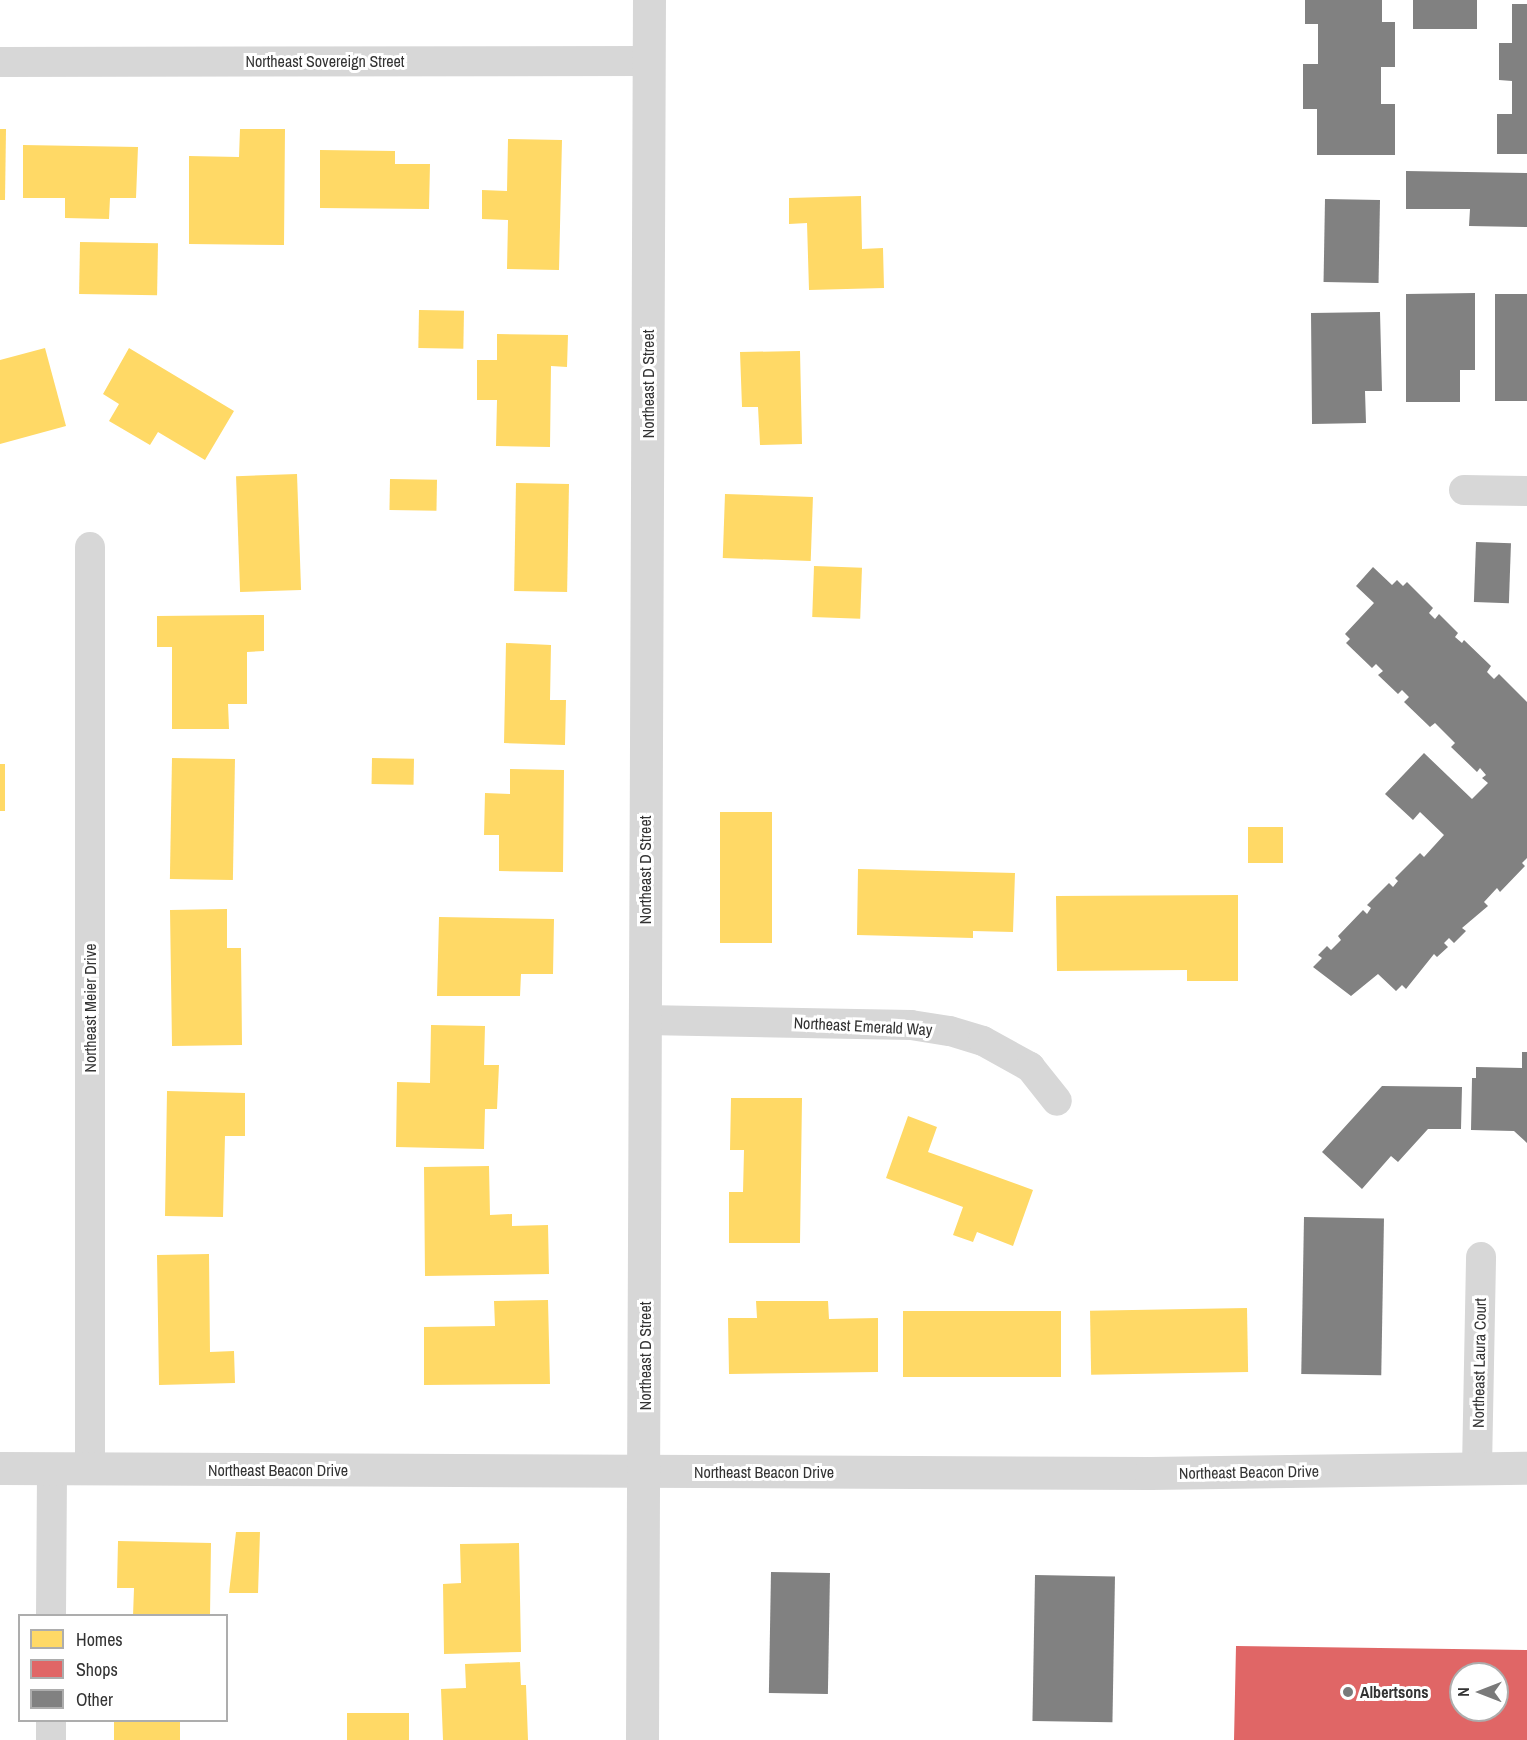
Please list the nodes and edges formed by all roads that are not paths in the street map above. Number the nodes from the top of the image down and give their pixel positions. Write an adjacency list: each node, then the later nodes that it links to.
1 (649, 0): 2 (street, Northeast D Street)
2 (649, 61): 3 (street, Northeast Sovereign Street); 7 (street, Northeast D Street)
3 (0, 62)
4 (1464, 490): 5 (street)
5 (1527, 491)
6 (90, 547): 14 (street, Northeast Meier Drive)
7 (645, 1020): 8 (street, Northeast Emerald Way); 15 (street, Northeast D Street)
8 (1057, 1101)
9 (1481, 1257): 12 (street, Northeast Laura Court)
10 (0, 1468): 11 (street, Northeast Beacon Drive)
11 (52, 1468): 14 (street, Northeast Beacon Drive); 16 (street)
12 (1477, 1468): 13 (street, Northeast Beacon Drive); 15 (street, Northeast Beacon Drive)
13 (1527, 1468)
14 (90, 1469): 15 (street, Northeast Beacon Drive)
15 (645, 1471): 19 (street, Northeast D Street)
16 (51, 1614)
17 (51, 1722): 18 (street)
18 (51, 1740)
19 (642, 1740)

